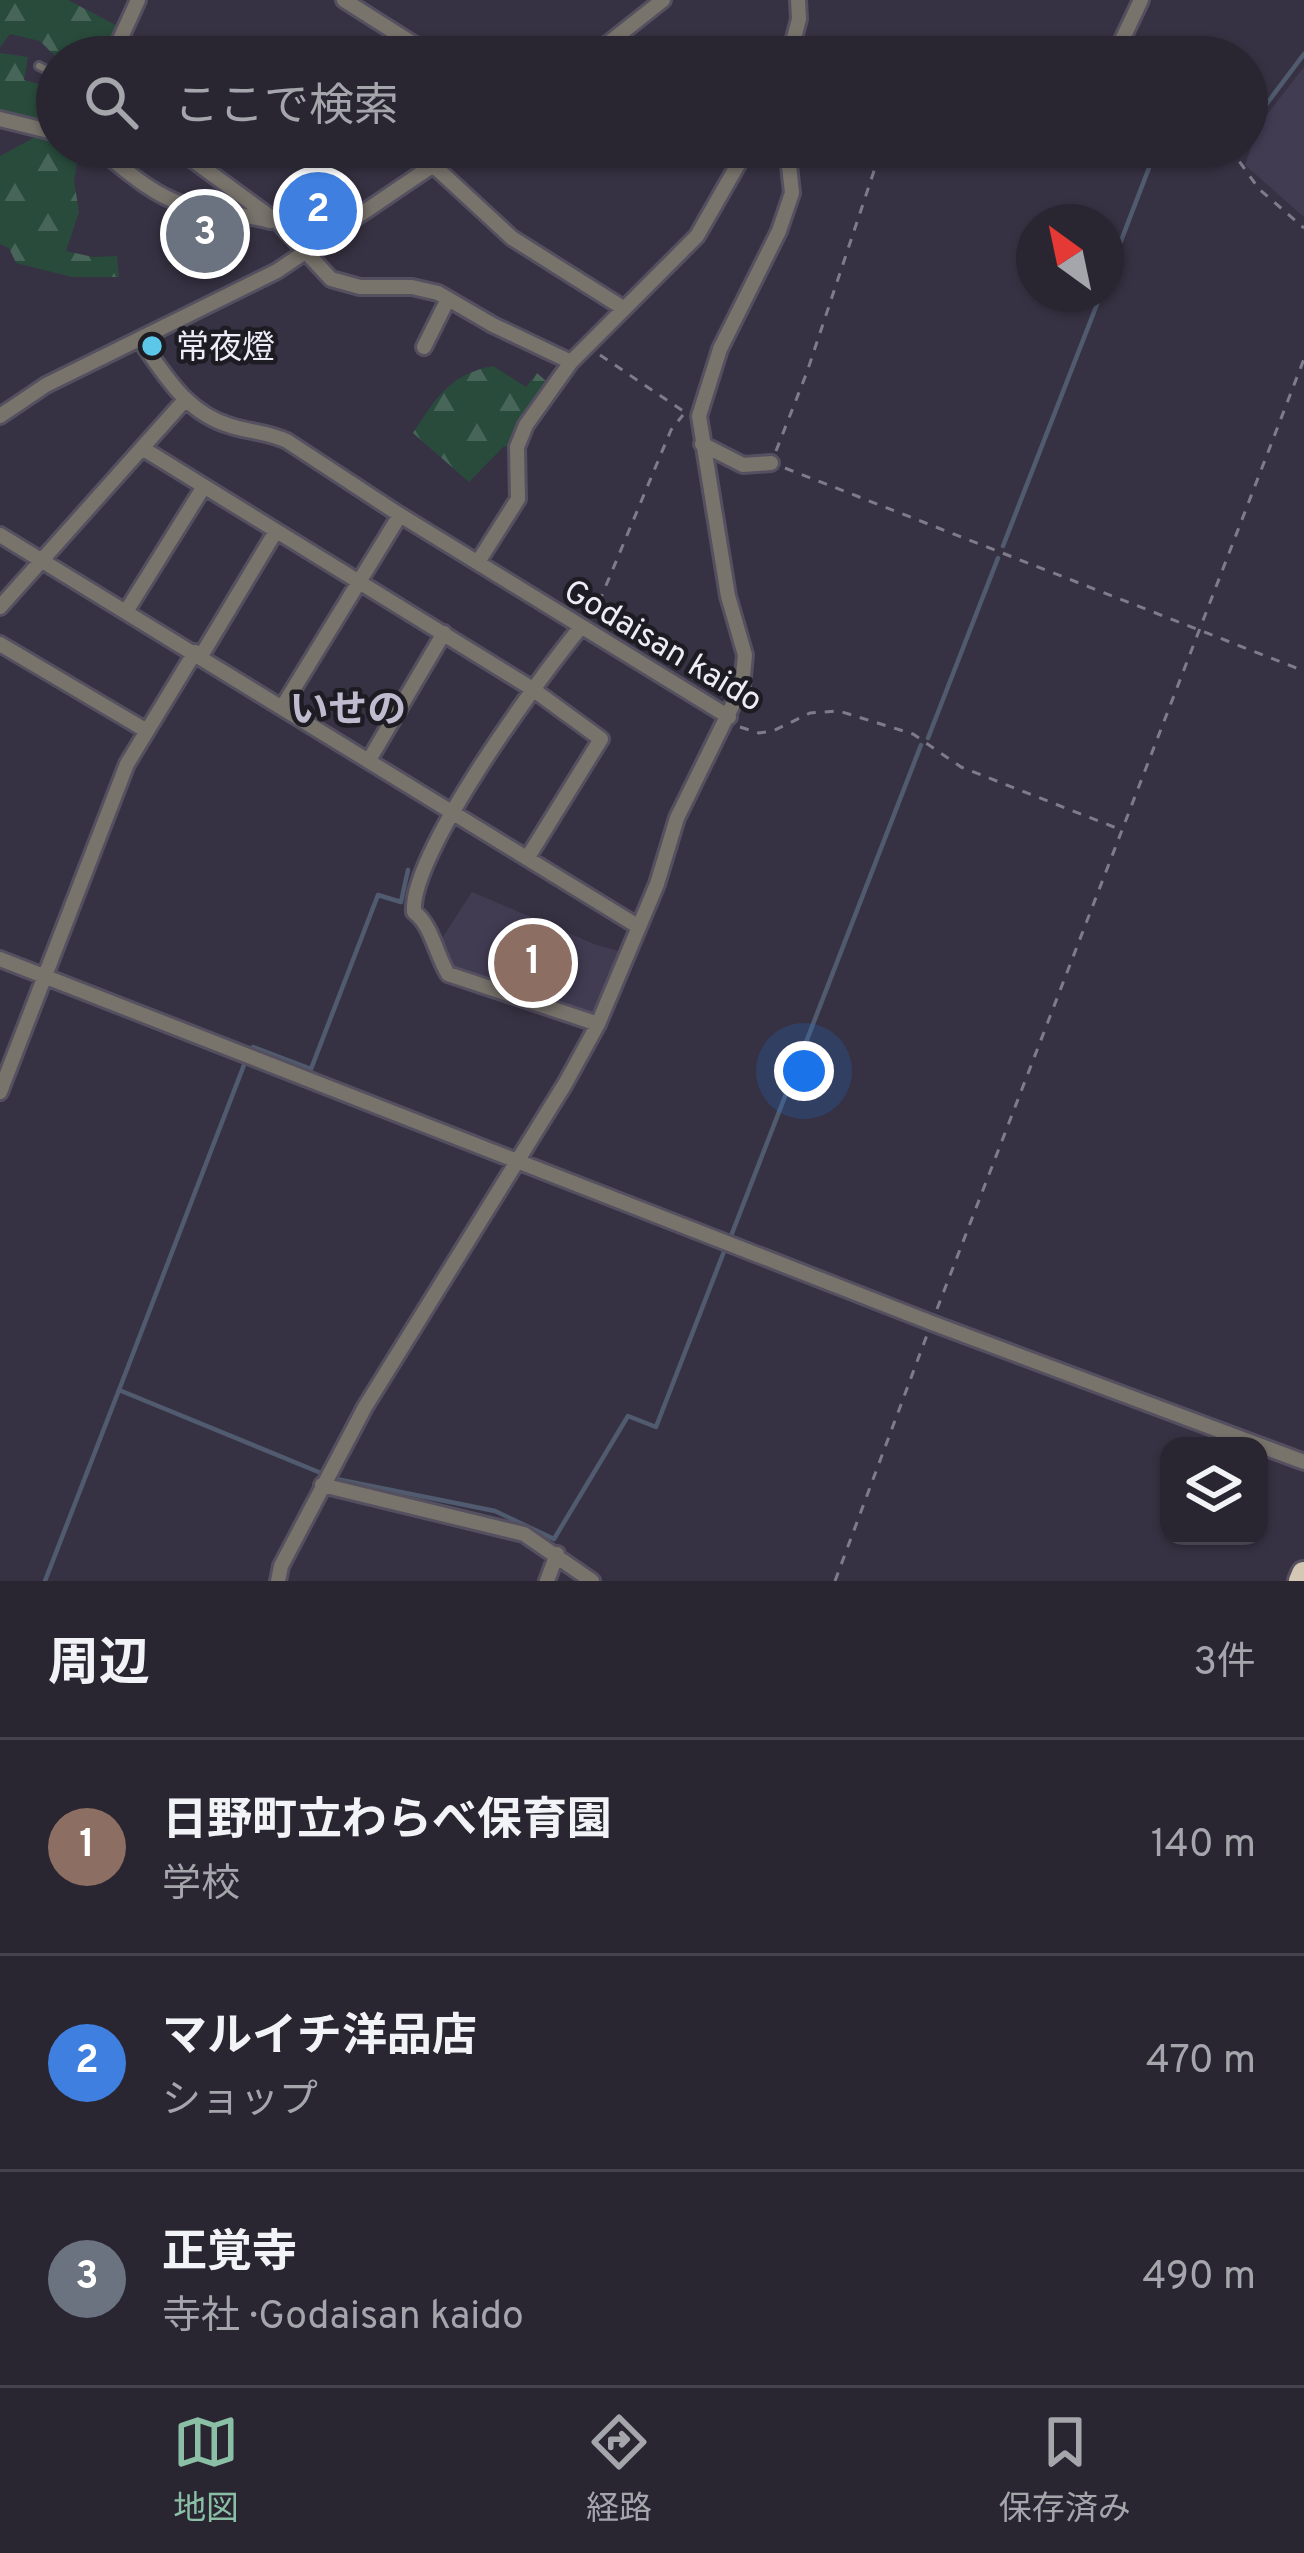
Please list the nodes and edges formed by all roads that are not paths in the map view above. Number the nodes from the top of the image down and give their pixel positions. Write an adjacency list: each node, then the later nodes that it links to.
1 (138, 0): 6 (street)
2 (344, 0): 7 (street)
3 (662, 0): 8 (street)
4 (798, 0): 9 (street)
5 (1141, 0): 10 (street)
6 (122, 36)
7 (401, 36)
8 (617, 36)
9 (796, 36)
10 (1124, 36)
11 (0, 119): 12 (street)
12 (36, 128)
13 (123, 168): 19 (street)
14 (204, 168): 19 (street)
15 (430, 168): 20 (street)
16 (437, 168): 22 (street)
17 (736, 168): 22 (street)
18 (789, 168): 28 (street)
19 (280, 224): 20 (street)
20 (308, 251): 21 (street); 23 (street)
21 (448, 299): 24 (street); 25 (street)
22 (622, 308): 25 (street)
23 (140, 340): 26 (street, Godaisan kaido); 27 (street)
24 (424, 347)
25 (571, 362): 36 (street)
26 (184, 401): 29 (street); 32 (street, Godaisan kaido)
27 (0, 416)
28 (702, 444): 30 (street); 46 (street)
29 (142, 448): 31 (street); 35 (street)
30 (771, 463)
31 (203, 488): 33 (street); 39 (street)
32 (400, 515): 36 (street, Godaisan kaido); 37 (street)
33 (276, 531): 37 (street); 43 (street)
34 (0, 535): 35 (street)
35 (41, 558): 38 (street); 39 (street)
36 (478, 562): 40 (street, Godaisan kaido)
37 (358, 583): 41 (street); 45 (street)
38 (0, 607)
39 (128, 610): 43 (street)
40 (581, 627): 44 (street); 46 (street, Godaisan kaido)
41 (444, 634): 44 (street); 48 (street)
42 (0, 644): 47 (street)
43 (198, 654): 45 (street); 47 (street)
44 (531, 688): 49 (street); 50 (street)
45 (283, 706): 48 (street)
46 (728, 720): 51 (street)
47 (147, 731): 53 (street)
48 (369, 760): 49 (street)
49 (455, 813): 50 (street); 54 (street)
50 (528, 857): 51 (street)
51 (640, 927): 54 (street)
52 (0, 959): 53 (street)
53 (44, 976): 55 (street); 56 (street)
54 (598, 1024): 56 (street)
55 (0, 1092)
56 (518, 1160): 57 (street); 58 (street)
57 (1304, 1462)
58 (322, 1485): 59 (street); 60 (street)
59 (557, 1554): 61 (street); 62 (street)
60 (278, 1581)
61 (548, 1581)
62 (592, 1581)

